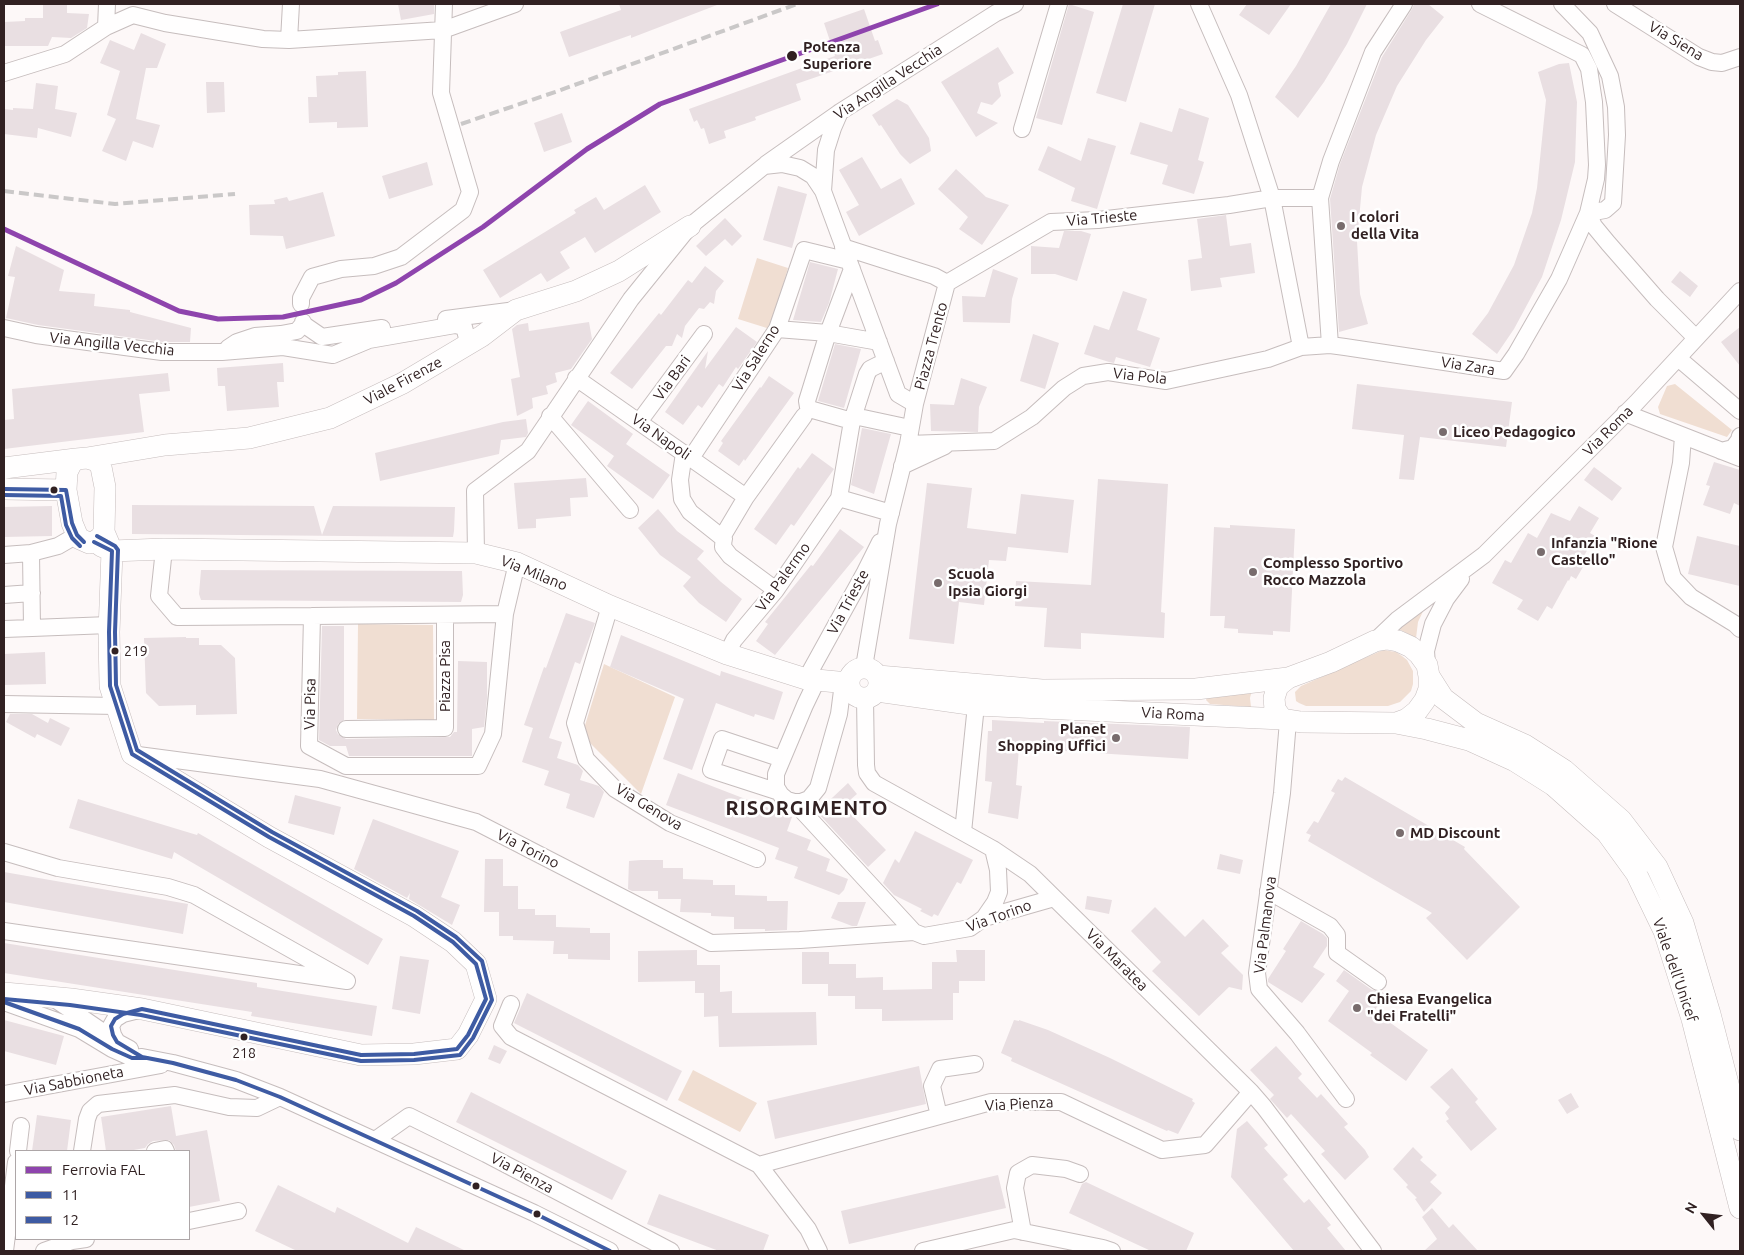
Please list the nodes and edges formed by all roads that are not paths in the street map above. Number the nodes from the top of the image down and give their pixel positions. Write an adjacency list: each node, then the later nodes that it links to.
1 (107, 4): 14 (street)
2 (126, 4): 13 (street)
3 (291, 4): 16 (street)
4 (444, 4): 15 (street)
5 (515, 4): 15 (street)
6 (1015, 4): 19 (street, Via Angilla Vecchia)
7 (1059, 4): 20 (street)
8 (1199, 4): 23 (street)
9 (1404, 4): 24 (street)
10 (1480, 4): 25 (street)
11 (1562, 4): 25 (street)
12 (1615, 4): 17 (street, Via Siena)
13 (165, 23): 14 (street); 16 (street)
14 (106, 27): 18 (street)
15 (443, 30): 16 (street); 30 (street)
16 (289, 40)
17 (1740, 57)
18 (4, 73)
19 (840, 112): 21 (street, Via Angilla Vecchia); 22 (street)
20 (1022, 129)
21 (764, 166): 22 (street); 26 (street, Via Angilla Vecchia)
22 (823, 191): 27 (street)
23 (1272, 198): 24 (street, Via Trieste); 28 (street, Via Trieste); 39 (street)
24 (1320, 198): 38 (street)
25 (1588, 213): 36 (street); 38 (street, Via Zara)
26 (690, 226): 31 (main road, Viale Firenze); 44 (street, Via Angilla Vecchia)
27 (848, 259): 28 (street, Piazza Trento); 33 (street, Via Salerno); 34 (street); 37 (street, Piazza Trento)
28 (948, 283): 45 (street, Piazza Trento)
29 (1740, 291): 36 (street, Via Roma)
30 (301, 304)
31 (516, 310): 40 (main road, Viale Firenze); 41 (street, Via Angilla Vecchia)
32 (4, 328): 41 (street, Via Angilla Vecchia)
33 (776, 329): 34 (street); 57 (street, Via Salerno)
34 (828, 333): 37 (street); 50 (street)
35 (704, 334): 51 (street, Via Bari)
36 (1696, 338): 42 (street, Via Roma)
37 (879, 342): 43 (street, Piazza Trento)
38 (1330, 345): 39 (street, Via Zara)
39 (1301, 347): 55 (street, Via Pola)
40 (464, 348): 41 (street, Via Angilla Vecchia); 59 (main road, Viale Firenze)
41 (222, 352)
42 (1678, 358): 46 (street); 47 (street, Via Roma)
43 (886, 360): 45 (street, Piazza Trento); 50 (street, Via Palermo)
44 (576, 378): 48 (street, Via Angilla Vecchia); 51 (street, Via Napoli)
45 (916, 404): 52 (street, Via Trieste)
46 (1740, 411)
47 (1625, 413): 53 (street); 75 (street, Via Roma)
48 (550, 416): 66 (street); 72 (street, Via Angilla Vecchia)
49 (804, 416): 64 (street)
50 (853, 418): 52 (street); 65 (street, Via Palermo)
51 (639, 422): 57 (street, Via Napoli)
52 (909, 436): 55 (street, Via Pola); 60 (street, Via Trieste)
53 (1683, 436): 56 (street); 86 (street)
54 (1740, 436): 56 (street)
55 (952, 442): 60 (street)
56 (1721, 451): 58 (street)
57 (687, 456): 64 (street, Via Napoli); 68 (street, Via Salerno)
58 (1740, 458)
59 (82, 459): 61 (main road, Viale Firenze); 63 (main road); 69 (main road)
60 (902, 466): 67 (street, Via Trieste)
61 (4, 468)
62 (4, 489): 63 (main road)
63 (66, 490): 69 (main road)
64 (746, 497): 68 (street)
65 (839, 498): 67 (street); 76 (street, Via Palermo)
66 (630, 510)
67 (890, 519): 91 (street, Via Trieste); 93 (street, Via Trieste)
68 (724, 539): 76 (street)
69 (97, 540): 70 (main road, Via Milano); 71 (street); 83 (main road)
70 (164, 549): 72 (main road, Via Milano); 82 (street)
71 (31, 553): 73 (street); 77 (street)
72 (476, 553): 74 (main road, Via Milano)
73 (4, 555)
74 (516, 563): 79 (main road, Via Milano); 80 (street, Via Pisa)
75 (1471, 566): 87 (street, Via Roma); 89 (street, Via Roma)
76 (776, 590): 88 (street, Via Palermo)
77 (32, 593): 78 (street); 85 (street)
78 (4, 595)
79 (610, 606): 88 (main road, Via Milano); 107 (street, Via Genova)
80 (505, 614): 81 (street); 82 (street, Via Pisa)
81 (445, 615): 82 (street); 99 (street, Piazza Pisa)
82 (312, 616)
83 (109, 625): 85 (street); 96 (main road)
84 (4, 628): 85 (street)
85 (32, 628)
86 (1740, 629)
87 (1375, 641): 89 (main road, Via Roma); 90 (main road, Via Roma)
88 (727, 654): 91 (main road, Via Milano)
89 (1428, 671): 98 (main road, Via Roma); 129 (main road, Viale dell'Unicef)
90 (1288, 678): 93 (main road, Via Roma); 97 (main road)
91 (812, 679): 92 (main road, Via Milano); 101 (street, Via Trieste)
92 (846, 683): 93 (main road); 103 (street)
93 (871, 683): 95 (main road, Via Roma); 104 (street, Via Maratea)
94 (4, 704): 96 (street)
95 (976, 705): 97 (main road, Via Roma); 104 (street)
96 (117, 706): 100 (main road)
97 (1285, 720): 98 (main road, Via Roma); 108 (street, Via Palmanova)
98 (1396, 723): 136 (main road, Viale dell'Unicef)
99 (346, 729)
100 (132, 754): 112 (street, Via Torino); 118 (main road)
101 (782, 759): 102 (street, Via Trieste); 102 (street)
102 (779, 792): 103 (street)
103 (794, 802): 112 (street)
104 (963, 832): 105 (street, Via Maratea)
105 (993, 849): 109 (street, Via Maratea); 110 (street)
106 (4, 852): 111 (street)
107 (757, 858)
108 (1268, 891): 113 (street); 126 (street, Via Palmanova)
109 (1054, 898): 110 (street, Via Torino); 123 (street, Via Maratea)
110 (984, 918): 112 (street, Via Torino)
111 (4, 931)
112 (914, 932)
113 (1378, 982)
114 (4, 993): 115 (main road)
115 (53, 998): 118 (main road); 119 (street)
116 (4, 1002): 120 (street)
117 (511, 1004): 133 (street)
118 (142, 1009): 119 (street)
119 (117, 1042): 120 (street)
120 (142, 1057): 121 (street)
121 (173, 1063): 124 (street, Via Sabbioneta); 125 (street)
122 (975, 1064): 127 (street)
123 (1251, 1092): 127 (street, Via Pienza); 148 (street, Via Maratea)
124 (4, 1094)
125 (280, 1097): 130 (street); 132 (street, Via Sabbioneta)
126 (1346, 1100)
127 (939, 1116): 133 (street, Via Pienza)
128 (21, 1126): 131 (street)
129 (1740, 1130)
130 (375, 1140): 143 (street); 144 (street, Via Pienza)
131 (18, 1150)
132 (82, 1150)
133 (759, 1165): 145 (street)
134 (15, 1170): 141 (street)
135 (1080, 1174): 139 (street)
136 (1740, 1208)
137 (238, 1211): 138 (street)
138 (190, 1221)
139 (1023, 1232): 146 (street); 147 (street)
140 (77, 1240): 142 (street)
141 (5, 1251)
142 (44, 1251)
143 (610, 1251)
144 (672, 1251)
145 (819, 1251)
146 (923, 1251)
147 (1112, 1251)
148 (1373, 1251)

